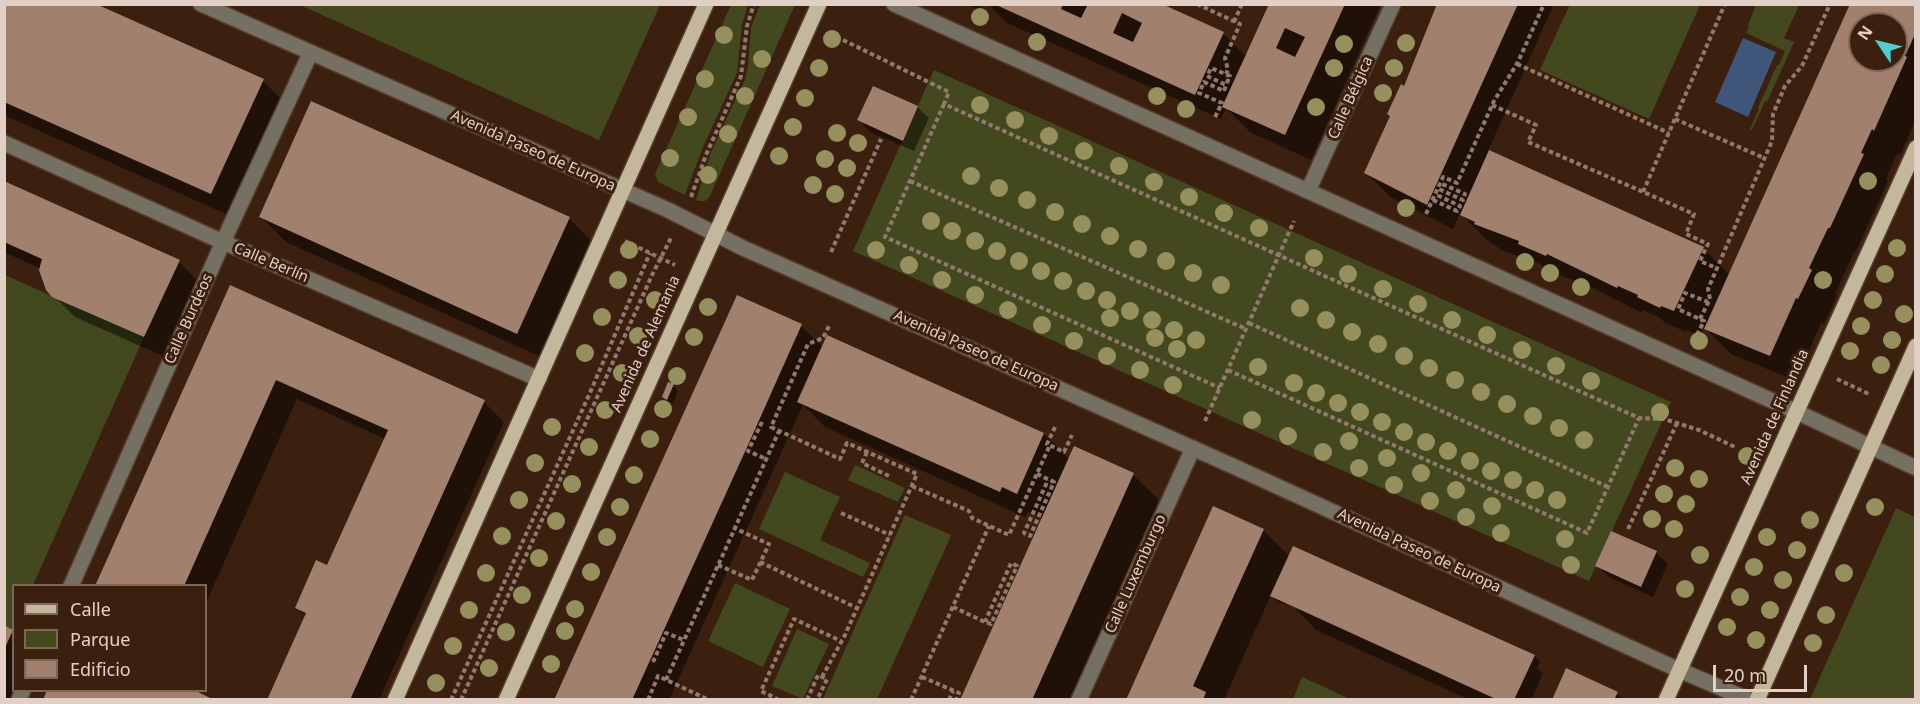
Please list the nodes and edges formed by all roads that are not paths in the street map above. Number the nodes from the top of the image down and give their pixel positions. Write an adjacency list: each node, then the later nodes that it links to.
1 (201, 4): 6 (street, Avenida Paseo de Europa)
2 (706, 4): 9 (main road)
3 (819, 4): 11 (main road, Avenida de Alemania)
4 (894, 4): 10 (street)
5 (1393, 4): 10 (street, Calle Bélgica)
6 (310, 54): 9 (street, Avenida Paseo de Europa); 12 (street, Calle Burdeos)
7 (4, 143): 12 (street, Calle Berlín)
8 (1916, 148): 15 (main road, Avenida de Finlandia)
9 (624, 190): 11 (street, Avenida Paseo de Europa); 14 (main road)
10 (1308, 191): 15 (street)
11 (715, 234): 17 (street, Avenida Paseo de Europa); 22 (main road, Avenida de Alemania)
12 (223, 242): 14 (street, Calle Berlín); 19 (street, Calle Burdeos)
13 (1916, 346): 16 (main road)
14 (539, 379): 21 (main road)
15 (1797, 412): 16 (street); 20 (main road, Avenida de Finlandia)
16 (1870, 447): 18 (street); 26 (main road)
17 (1193, 448): 20 (street, Avenida Paseo de Europa); 23 (street, Calle Luxemburgo)
18 (1916, 468)
19 (71, 584)
20 (1679, 670): 24 (main road, Avenida de Finlandia); 25 (street, Avenida Paseo de Europa)
21 (395, 699)
22 (506, 699)
23 (1079, 699)
24 (1666, 699)
25 (1749, 699)
26 (1757, 699)

